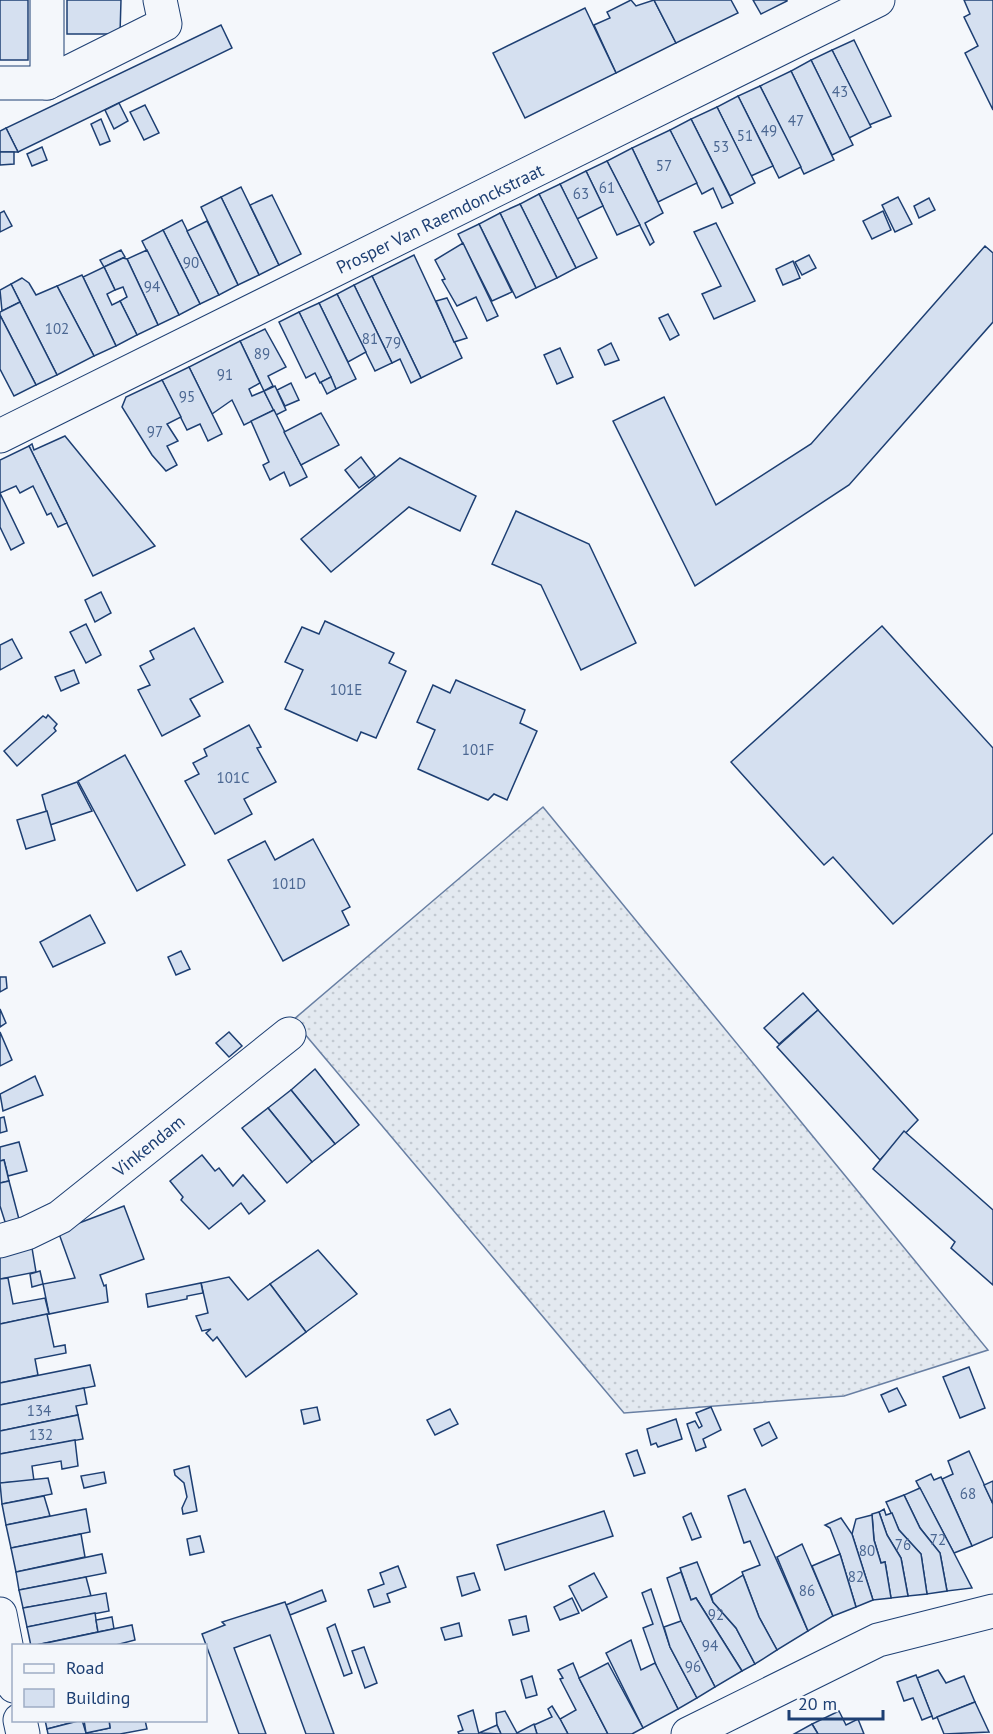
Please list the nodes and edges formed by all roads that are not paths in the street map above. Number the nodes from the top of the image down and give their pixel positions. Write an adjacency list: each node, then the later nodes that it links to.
1 (48, 0): 4 (street)
2 (160, 0): 4 (street)
3 (878, 0): 6 (street, Prosper Van Raemdonckstraat)
4 (47, 82): 5 (street)
5 (0, 83)
6 (0, 436)
7 (289, 1035): 8 (street, Vinkendam)
8 (0, 1241)
9 (0, 1614): 11 (street)
10 (990, 1621): 12 (street)
11 (12, 1676)
12 (688, 1734)

